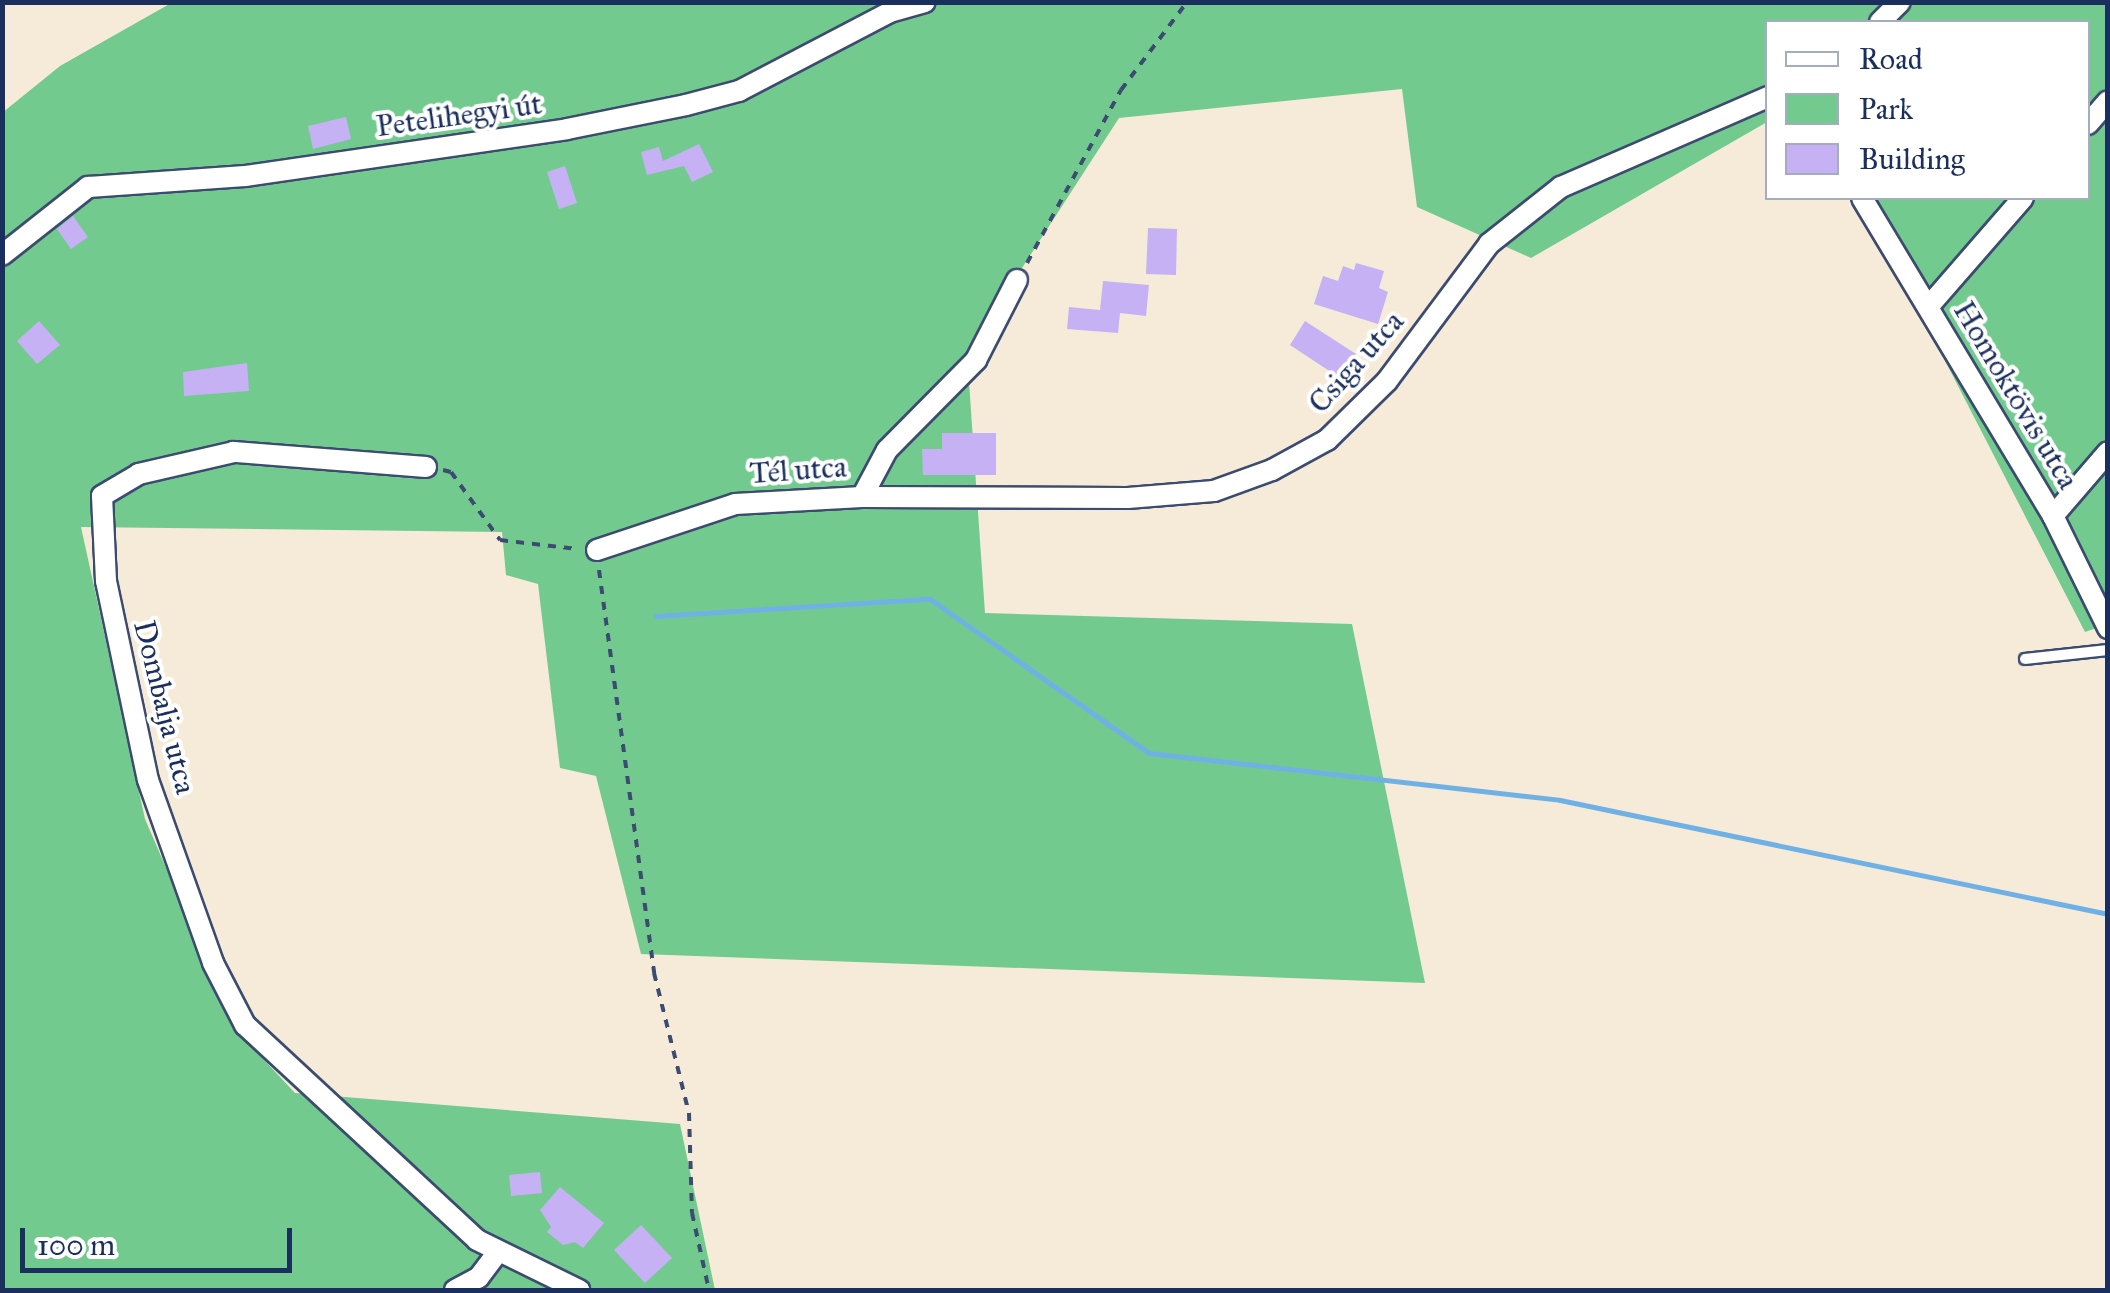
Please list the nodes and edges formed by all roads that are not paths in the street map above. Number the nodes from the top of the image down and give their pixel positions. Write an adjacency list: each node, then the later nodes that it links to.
1 (925, 2): 9 (street, Petelihegyi út)
2 (1900, 2): 3 (street)
3 (1882, 20)
4 (1765, 99): 14 (street, Csiga utca)
5 (2108, 101): 6 (street)
6 (2090, 122)
7 (1863, 200): 11 (street, Homoktövis utca)
8 (2022, 200): 11 (street)
9 (2, 256)
10 (1017, 280): 14 (street, Tél utca)
11 (1929, 306): 15 (street, Homoktövis utca)
12 (2108, 452): 15 (street)
13 (426, 466): 20 (street, Dombalja utca)
14 (862, 496): 16 (street, Tél utca)
15 (2053, 516): 17 (street, Homoktövis utca)
16 (596, 550)
17 (2108, 628)
18 (2108, 650): 19 (lane)
19 (2025, 660)
20 (498, 1252): 21 (street); 22 (street, Dombalja utca)
21 (455, 1290)
22 (580, 1290)

